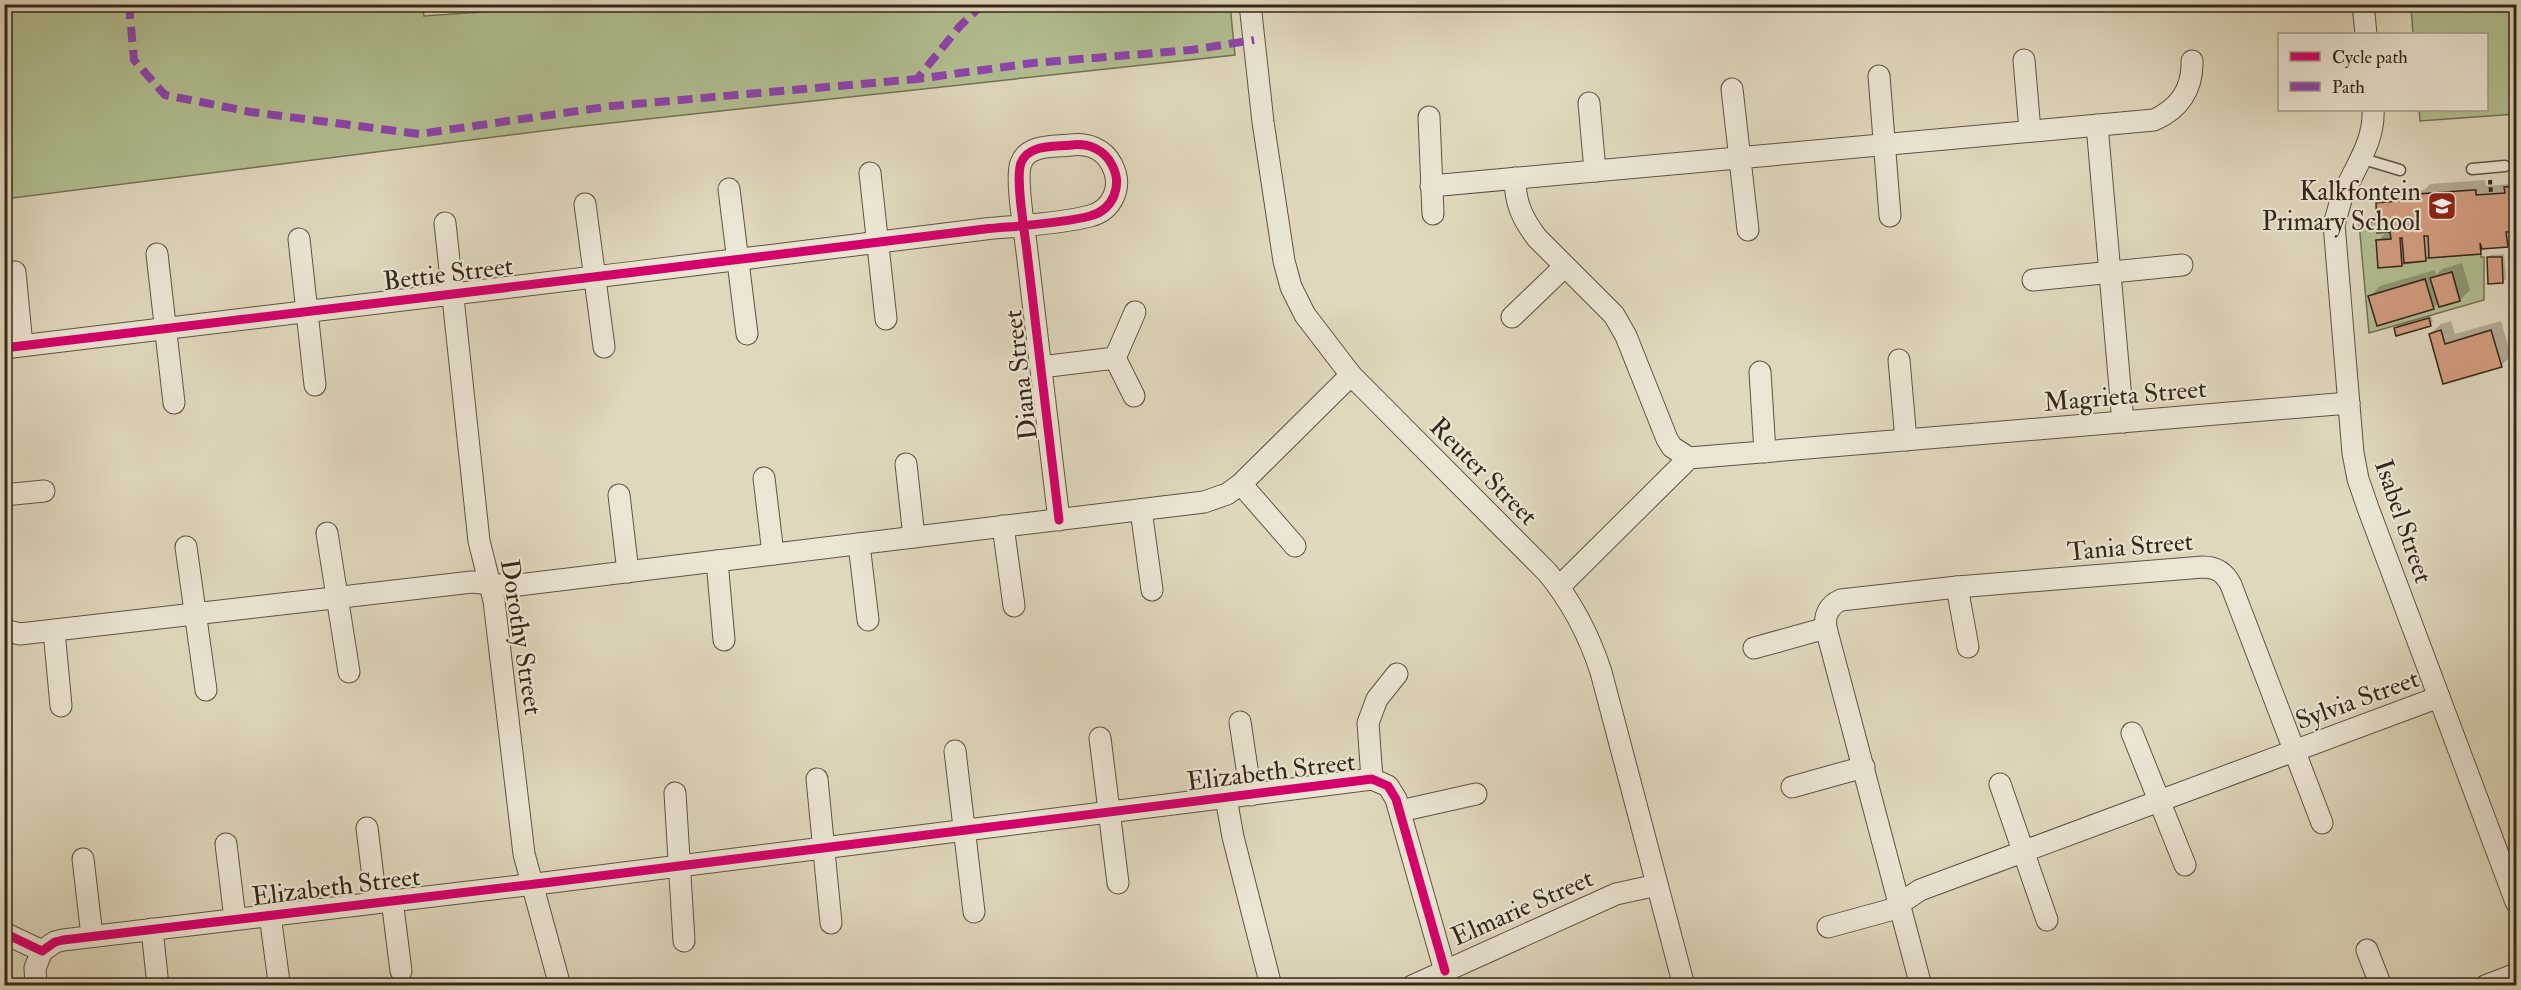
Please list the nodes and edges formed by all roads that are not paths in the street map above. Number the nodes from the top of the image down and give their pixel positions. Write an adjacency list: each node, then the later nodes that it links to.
1 (1250, 4): 53 (street, Reuter Street)
2 (2363, 4): 3 (street)
3 (2366, 33)
4 (2024, 60): 12 (street)
5 (2192, 61): 11 (street)
6 (1879, 76): 13 (street)
7 (1732, 89): 14 (street)
8 (1589, 103): 19 (street)
9 (2373, 111): 15 (street, Isabel Street)
10 (1429, 117): 22 (street)
11 (2097, 125): 12 (street); 37 (street)
12 (2030, 131): 13 (street)
13 (1884, 144): 14 (street); 26 (street)
14 (1740, 158): 19 (street); 29 (street)
15 (2360, 158): 18 (lane); 57 (street, Isabel Street)
16 (2505, 166): 17 (lane)
17 (2472, 169)
18 (2400, 170)
19 (1595, 171): 21 (street)
20 (870, 173): 31 (street)
21 (1515, 178): 22 (street); 35 (street)
22 (1431, 186): 25 (street)
23 (729, 189): 33 (street)
24 (585, 204): 38 (street)
25 (1433, 214)
26 (1890, 216)
27 (445, 223): 40 (street, Bettie Street)
28 (1024, 225): 28 (street, Bettie Street); 31 (street, Bettie Street); 51 (street, Diana Street)
29 (1749, 230)
30 (299, 239): 41 (street)
31 (878, 242): 33 (street, Bettie Street); 44 (street)
32 (157, 254): 45 (street)
33 (737, 260): 38 (street, Bettie Street); 46 (street)
34 (2182, 264): 37 (street)
35 (1564, 267): 43 (street); 61 (street)
36 (15, 272): 47 (street, Bettie Street)
37 (2110, 272): 39 (street); 58 (street)
38 (595, 276): 40 (street, Bettie Street); 48 (street)
39 (2033, 280)
40 (453, 294): 41 (street, Bettie Street); 79 (street, Dorothy Street)
41 (307, 311): 45 (street, Bettie Street); 54 (street)
42 (1135, 312): 49 (street)
43 (1512, 317)
44 (886, 319)
45 (165, 328): 47 (street, Bettie Street); 56 (street)
46 (747, 334)
47 (13, 346)
48 (604, 347)
49 (1115, 358): 51 (street, Diana Street); 55 (street)
50 (1899, 360): 59 (street)
51 (1041, 367): 69 (street, Diana Street)
52 (1760, 372): 60 (street)
53 (1351, 375): 64 (street); 80 (street, Reuter Street)
54 (315, 385)
55 (1134, 396)
56 (174, 403)
57 (2349, 403): 58 (street, Magrieta Street); 96 (street, Isabel Street)
58 (2123, 422): 59 (street, Magrieta Street)
59 (1906, 440): 60 (street, Magrieta Street)
60 (1765, 452): 61 (street, Magrieta Street)
61 (1689, 459): 80 (street)
62 (906, 464): 72 (street)
63 (764, 478): 76 (street)
64 (1241, 484): 68 (street); 74 (street)
65 (44, 491): 66 (street)
66 (4, 495)
67 (619, 495): 78 (street)
68 (1142, 510): 69 (street); 82 (street)
69 (1059, 520): 70 (street)
70 (1003, 526): 72 (street); 84 (street)
71 (327, 533): 83 (street)
72 (914, 537): 73 (street)
73 (859, 544): 76 (street); 86 (street)
74 (1295, 546)
75 (186, 547): 85 (street)
76 (773, 554): 77 (street)
77 (717, 561): 78 (street); 90 (street)
78 (628, 572): 79 (street)
79 (489, 584): 83 (street); 125 (street, Dorothy Street)
80 (1559, 587): 126 (street, Reuter Street)
81 (1957, 587): 87 (street, Tania Street); 91 (street); 102 (street, Tania Street)
82 (1152, 590)
83 (337, 597): 85 (street); 93 (street)
84 (1014, 606)
85 (196, 614): 89 (street); 95 (street)
86 (868, 620)
87 (1826, 628): 92 (street); 103 (street)
88 (4, 630): 89 (street)
89 (54, 630): 97 (street)
90 (724, 640)
91 (1968, 647)
92 (1754, 648)
93 (349, 672)
94 (1397, 674): 105 (street, Elizabeth Street)
95 (206, 690)
96 (2439, 697): 102 (street, Sylvia Street); 128 (street, Isabel Street)
97 (61, 706)
98 (1240, 722): 110 (street, Elizabeth Street)
99 (2132, 733): 112 (street)
100 (1100, 738): 114 (street)
101 (955, 751): 117 (street)
102 (2293, 751): 112 (street, Sylvia Street); 115 (street, Sylvia Street)
103 (1864, 767): 107 (street); 129 (street)
104 (817, 779): 119 (street)
105 (1372, 779): 110 (street, Elizabeth Street); 113 (street, Elizabeth Street)
106 (2000, 784): 120 (street)
107 (1792, 787)
108 (675, 793): 123 (street)
109 (1476, 794): 113 (street)
110 (1251, 795): 111 (street, Elizabeth Street)
111 (1226, 798): 114 (street, Elizabeth Street); 149 (street)
112 (2159, 801): 120 (street, Sylvia Street); 122 (street)
113 (1400, 811): 143 (street, Elizabeth Street)
114 (1109, 813): 117 (street, Elizabeth Street); 124 (street)
115 (2322, 823)
116 (367, 828): 127 (street, Elizabeth Street)
117 (964, 831): 119 (street, Elizabeth Street); 130 (street)
118 (225, 843): 132 (street, Elizabeth Street)
119 (823, 848): 123 (street, Elizabeth Street); 134 (street)
120 (2023, 852): 129 (street, Sylvia Street); 133 (street)
121 (83, 859): 138 (street)
122 (2185, 865)
123 (680, 866): 125 (street, Elizabeth Street); 139 (street)
124 (1118, 883)
125 (532, 884): 127 (street, Elizabeth Street); 148 (street, Dorothy Street)
126 (1658, 885): 143 (street, Elmarie Street); 151 (street, Reuter Street)
127 (384, 901): 131 (street, Elizabeth Street); 142 (street, Elizabeth Street)
128 (2517, 902)
129 (1900, 903): 135 (street, Sylvia Street); 152 (street)
130 (974, 912)
131 (270, 915): 132 (street, Elizabeth Street); 145 (street, Elizabeth Street)
132 (234, 919): 136 (street, Elizabeth Street)
133 (2047, 920)
134 (831, 923)
135 (1828, 927)
136 (152, 929): 138 (street, Elizabeth Street); 147 (street)
137 (4, 933): 141 (street)
138 (92, 936): 141 (street, Elizabeth Street)
139 (684, 941)
140 (2367, 950): 153 (street)
141 (42, 951): 146 (street)
142 (401, 971)
143 (1445, 971): 150 (street, Elmarie Street)
144 (2517, 974): 154 (street)
145 (279, 982)
146 (36, 986)
147 (158, 986)
148 (560, 986)
149 (1271, 986)
150 (1412, 986)
151 (1684, 986)
152 (1921, 986)
153 (2381, 986)
154 (2485, 986)

